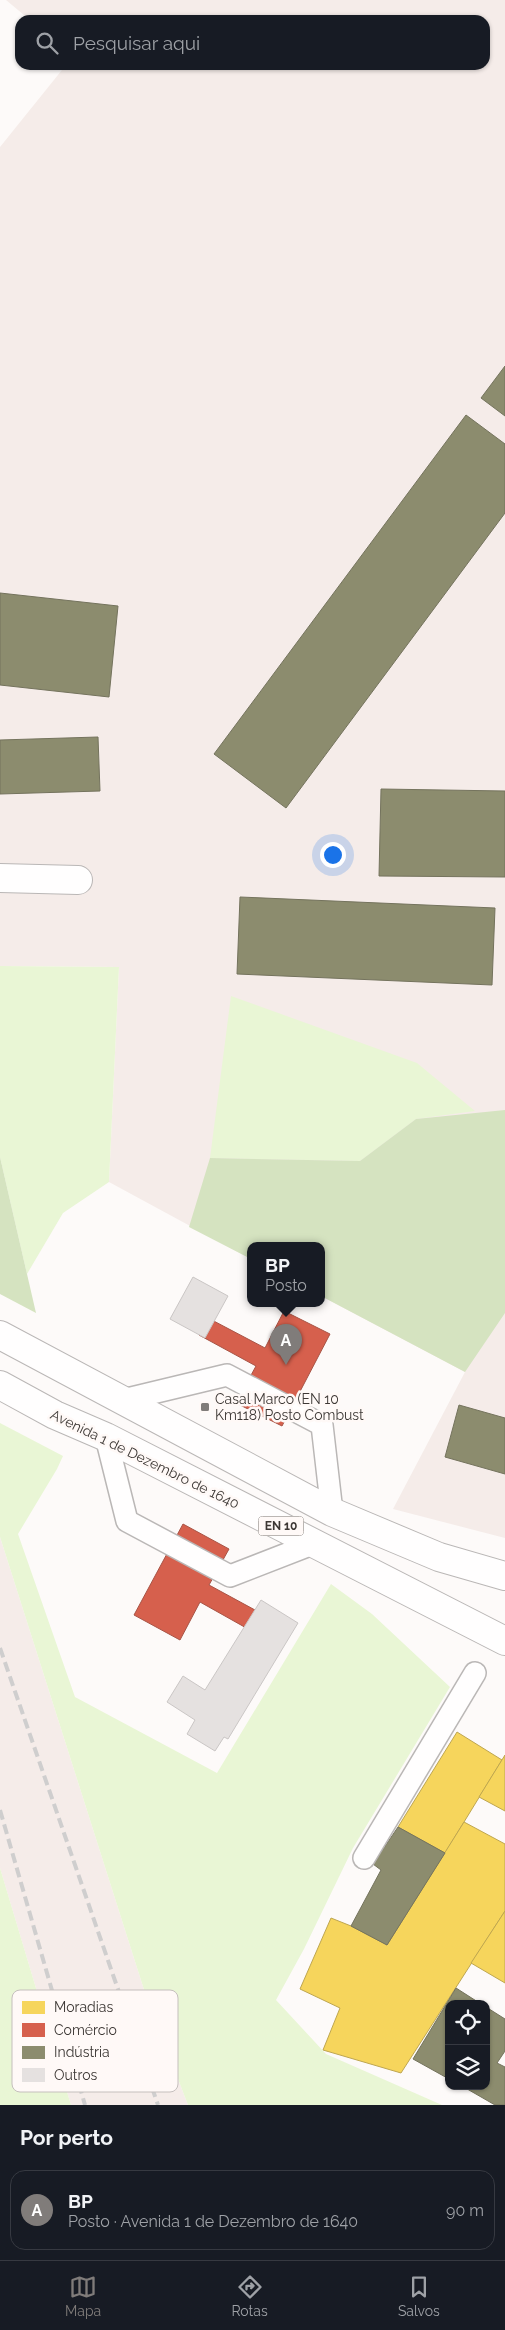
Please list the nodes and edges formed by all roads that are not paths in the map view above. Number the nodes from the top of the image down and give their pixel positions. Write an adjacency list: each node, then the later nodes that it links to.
1 (0, 878): 2 (main road)
2 (78, 880)
3 (0, 1335): 5 (main road, EN 10)
4 (0, 1385): 6 (main road, Avenida 1 de Dezembro de 1640 / EN 10)
5 (123, 1400): 7 (main road, EN 10); 7 (lane)
6 (106, 1437): 8 (main road, Avenida 1 de Dezembro de 1640 / EN 10); 8 (lane)
7 (332, 1512): 9 (main road, EN 10)
8 (315, 1544): 10 (main road, Avenida 1 de Dezembro de 1640 / EN 10)
9 (505, 1576)
10 (505, 1641)
11 (475, 1673): 12 (lane)
12 (364, 1858)

